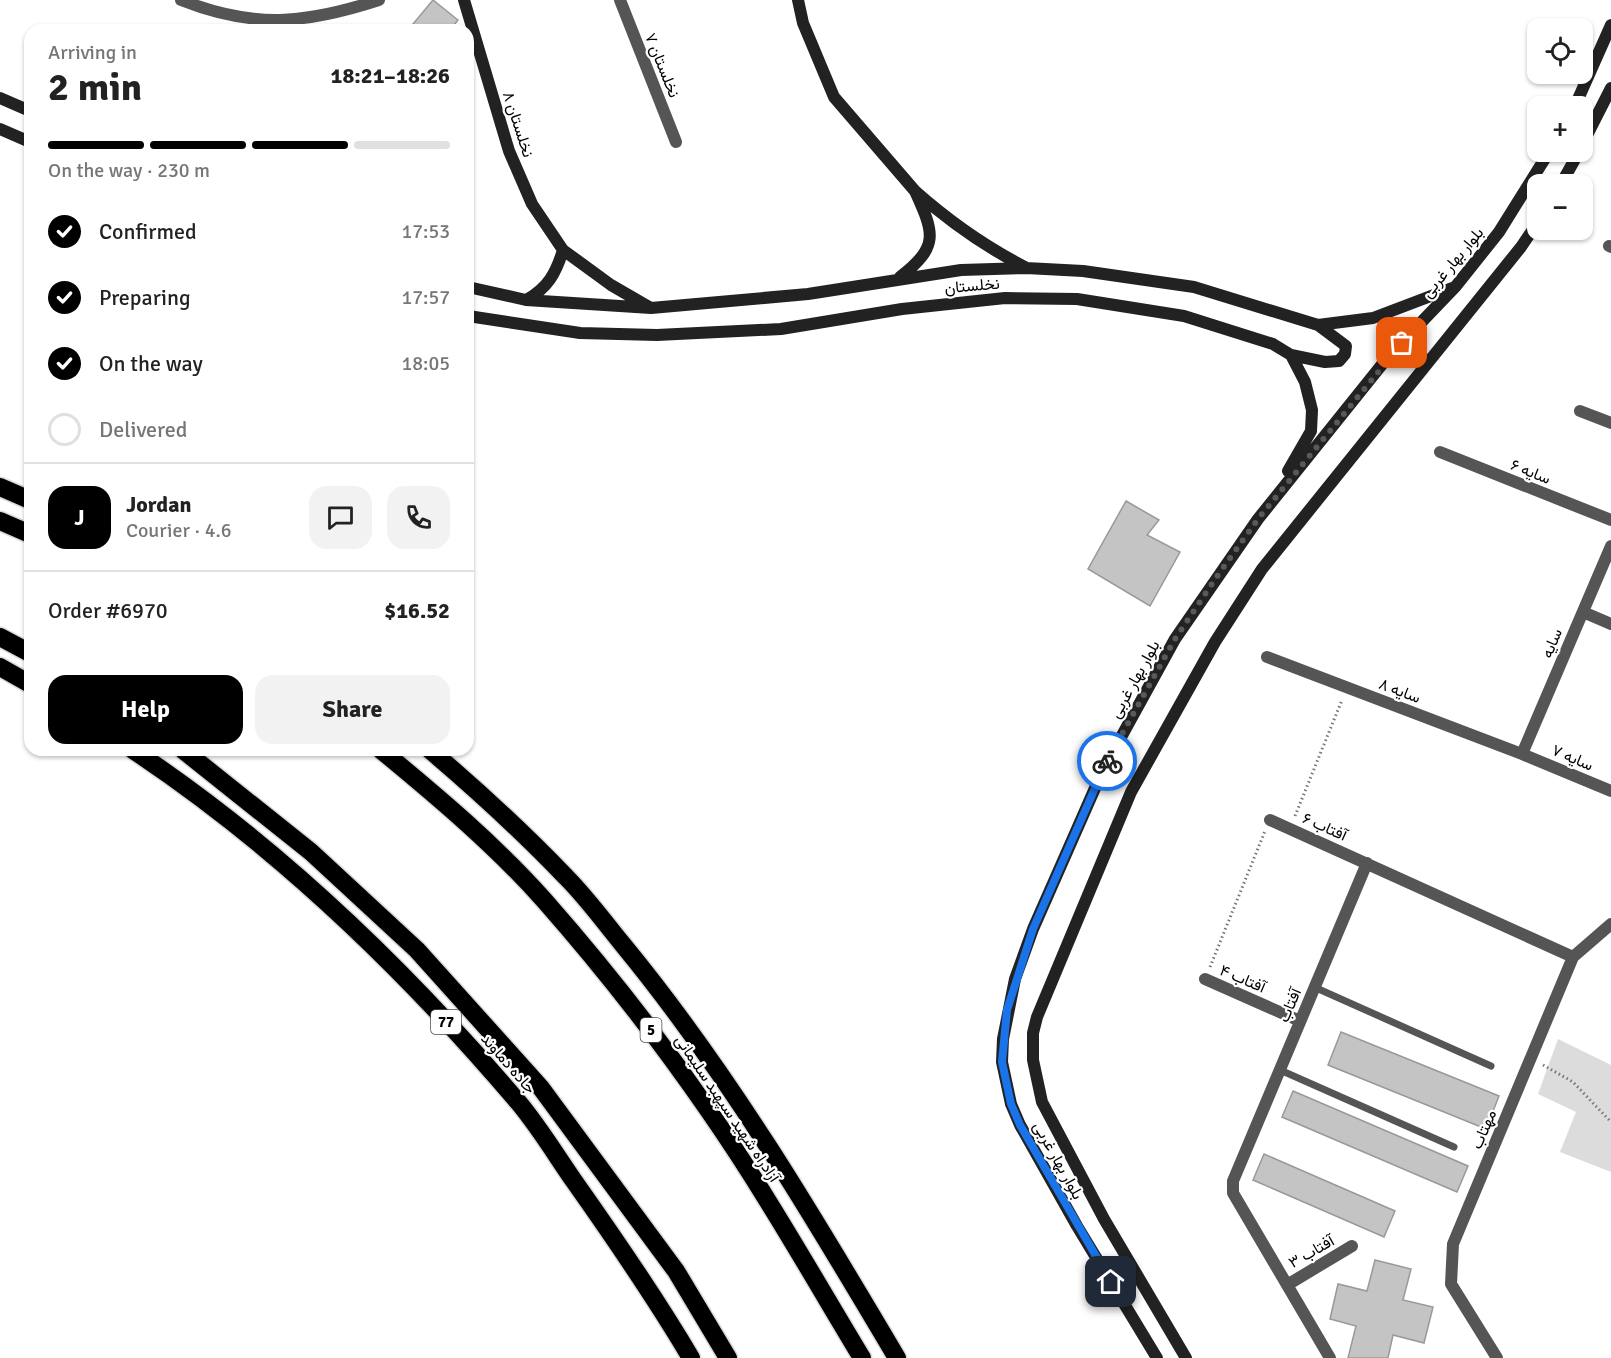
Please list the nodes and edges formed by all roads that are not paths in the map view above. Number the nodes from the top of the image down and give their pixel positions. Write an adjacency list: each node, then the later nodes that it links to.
1 (181, 0): 2 (street)
2 (379, 0)
3 (464, 0): 6 (street, نخلستان ۸)
4 (620, 0): 16 (street, نخلستان ۷)
5 (798, 0): 18 (street)
6 (471, 24)
7 (1611, 26): 10 (street)
8 (474, 34): 20 (street, نخلستان ۸)
9 (1611, 88): 13 (street)
10 (1580, 96)
11 (0, 98): 12 (street)
12 (24, 108)
13 (1593, 123)
14 (0, 129): 15 (street)
15 (24, 139)
16 (676, 142)
17 (1543, 162): 23 (street, بلوار بهار غربی)
18 (915, 191): 21 (street); 22 (street)
19 (1527, 238): 70 (street, بلوار بهار غربی)
20 (563, 250): 25 (street); 26 (street, نخلستان ۸)
21 (1026, 268): 22 (street, نخلستان); 28 (street, نخلستان)
22 (898, 278): 26 (street, نخلستان)
23 (1456, 286): 28 (street, نخلستان); 35 (street, بلوار بهار غربی)
24 (474, 288): 25 (street, نخلستان)
25 (526, 300): 26 (street, نخلستان)
26 (651, 308)
27 (474, 317): 29 (street, نخلستان)
28 (1318, 325): 29 (street, نخلستان)
29 (1291, 355): 35 (street)
30 (1580, 411): 31 (street)
31 (1611, 423)
32 (1440, 452): 36 (street, سایه ۶)
33 (0, 487): 34 (highway)
34 (24, 497)
35 (1258, 519): 69 (street, بلوار بهار غربی)
36 (1611, 520)
37 (0, 521): 38 (highway)
38 (24, 531)
39 (1611, 546): 40 (street, سایه)
40 (1583, 612): 41 (street); 47 (street, سایه)
41 (1611, 624)
42 (0, 637): 43 (highway)
43 (24, 650)
44 (1267, 657): 47 (street, سایه ۸)
45 (0, 668): 46 (highway)
46 (24, 681)
47 (1522, 754): 52 (street, سایه ۷)
48 (142, 756): 65 (highway, جاده دماوند / 77)
49 (191, 756): 66 (highway, جاده دماوند / 77)
50 (388, 756): 67 (highway, آزادراه شهید سپهبد سلیمانی / 5)
51 (437, 756): 68 (highway, آزادراه شهید سپهبد سلیمانی / 5)
52 (1611, 790)
53 (1270, 820): 54 (street, آفتاب ۶)
54 (1367, 862): 56 (street); 58 (street, آفتاب)
55 (1611, 924): 56 (street, مهتاب)
56 (1573, 957): 72 (street, مهتاب)
57 (1205, 979): 59 (street, آفتاب ۴)
58 (1314, 987): 59 (street, آفتاب); 60 (lane)
59 (1300, 1021): 61 (street, آفتاب)
60 (1491, 1066)
61 (1280, 1070): 62 (lane); 64 (street, آفتاب)
62 (1454, 1147)
63 (1352, 1246): 64 (street, آفتاب ۳)
64 (1287, 1285): 71 (street, آفتاب)
65 (691, 1358)
66 (728, 1358)
67 (862, 1358)
68 (897, 1358)
69 (1157, 1358)
70 (1186, 1358)
71 (1330, 1358)
72 (1497, 1358)

